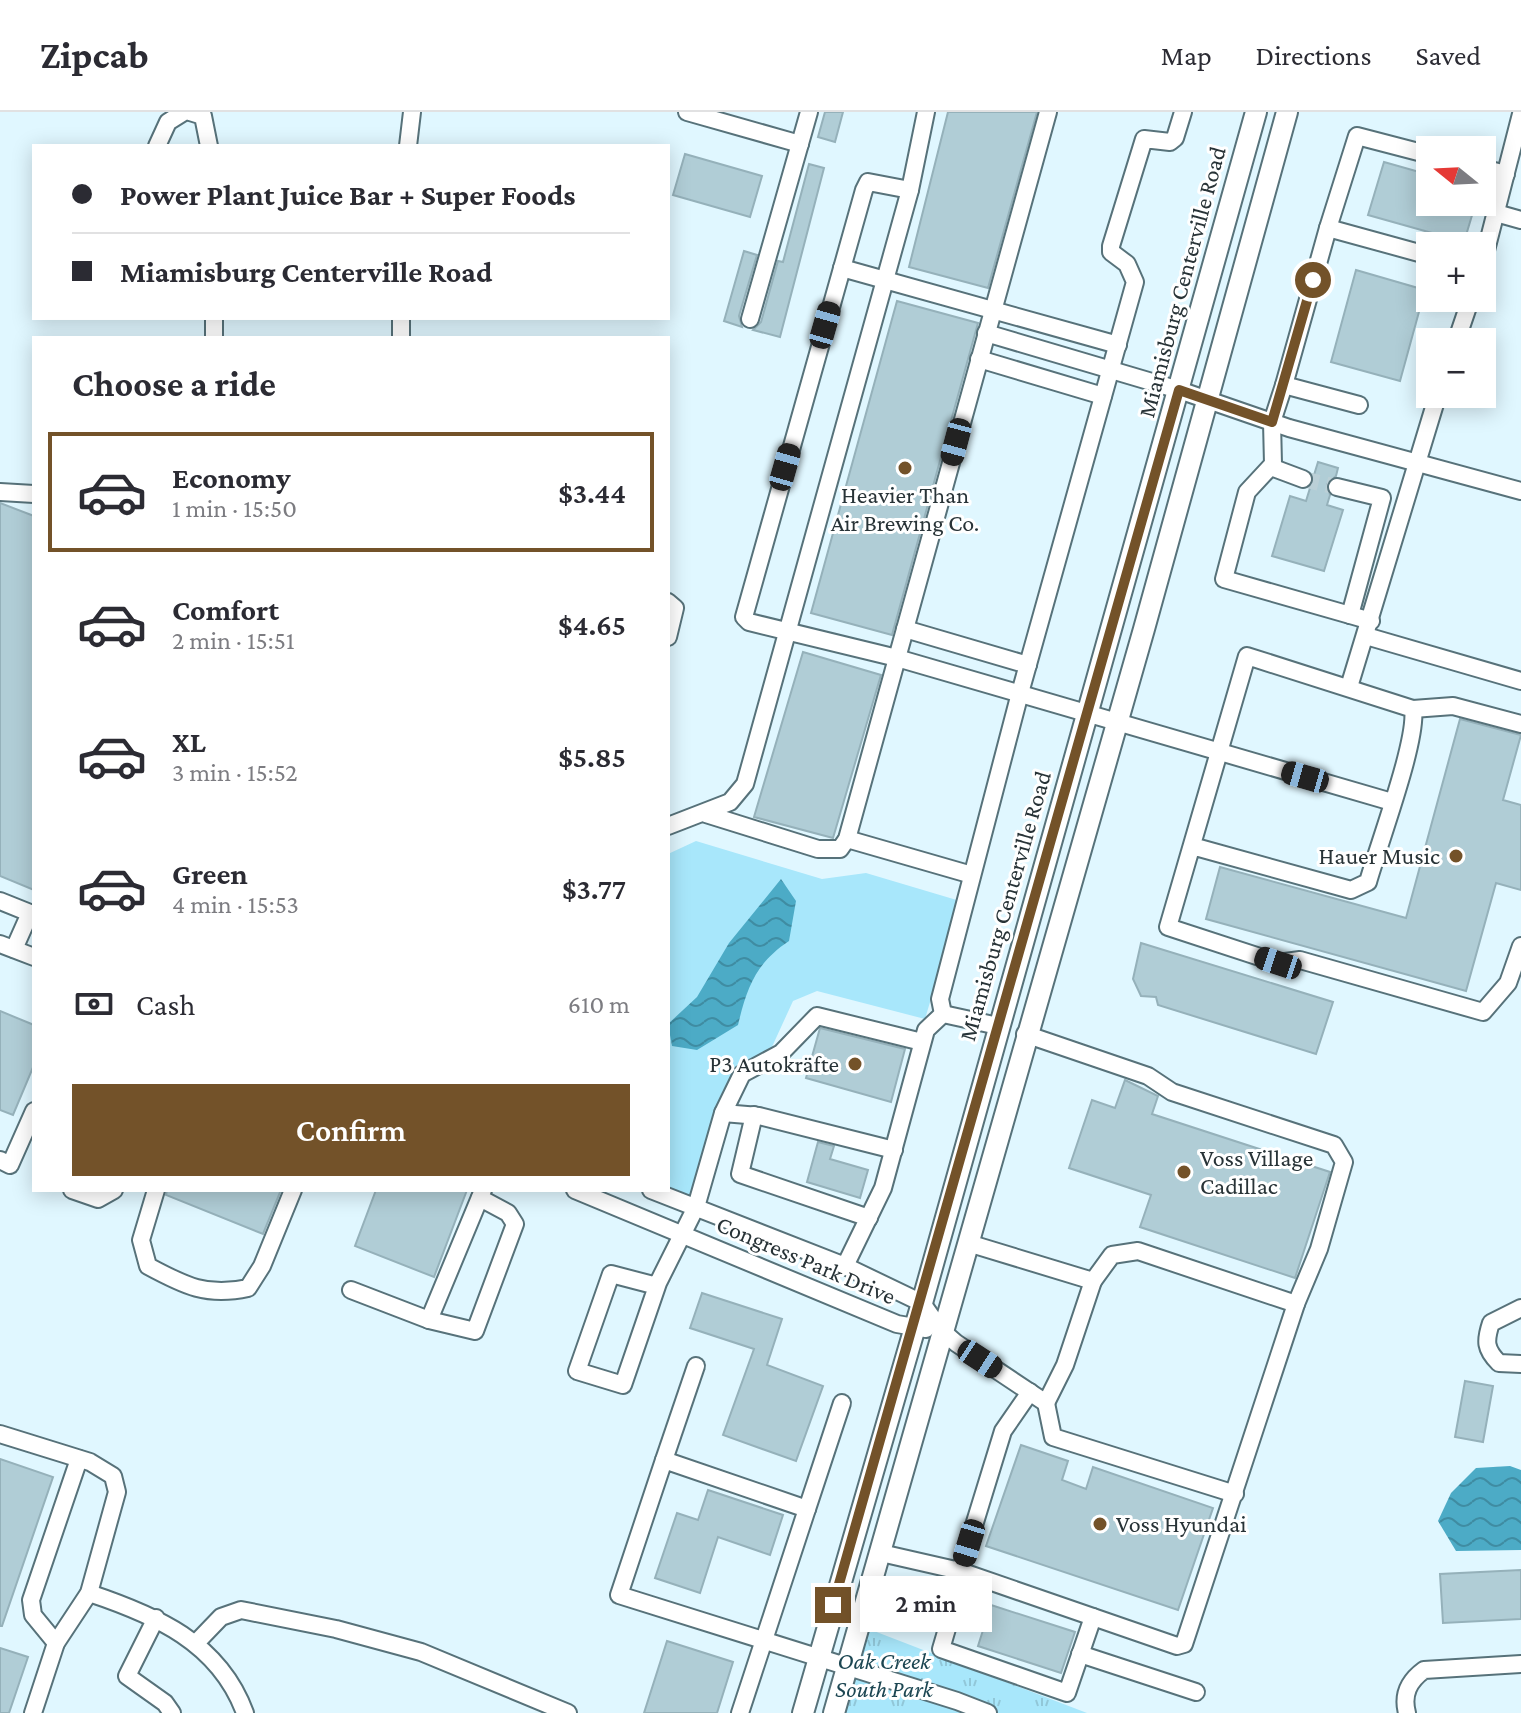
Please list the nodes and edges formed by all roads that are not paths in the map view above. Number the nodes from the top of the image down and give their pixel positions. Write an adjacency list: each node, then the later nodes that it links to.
1 (184, 112): 12 (street)
2 (190, 112): 13 (street)
3 (412, 112): 14 (street)
4 (687, 112): 15 (street)
5 (809, 112): 15 (street)
6 (926, 112): 18 (street)
7 (1048, 112): 25 (street)
8 (1183, 112): 28 (street)
9 (1256, 112): 32 (main road, Miamisburg Centerville Road)
10 (1287, 112): 34 (main road)
11 (1521, 114): 17 (street)
12 (158, 144)
13 (209, 144)
14 (408, 144)
15 (800, 144): 26 (street)
16 (1416, 151): 21 (street)
17 (1511, 173): 19 (street)
18 (910, 190): 23 (street); 24 (street)
19 (1496, 213): 20 (street)
20 (1521, 220)
21 (1328, 228): 22 (street); 31 (street)
22 (1416, 252)
23 (842, 268): 24 (street); 50 (street)
24 (885, 278): 25 (street); 50 (street)
25 (993, 308): 27 (street); 28 (street)
26 (750, 319)
27 (986, 333): 29 (street); 30 (street)
28 (1118, 345): 30 (street)
29 (979, 359): 33 (street); 48 (street)
30 (1111, 370): 32 (street); 33 (street)
31 (1284, 385): 35 (street); 37 (street)
32 (1179, 390): 34 (street); 57 (main road, Miamisburg Centerville Road)
33 (1103, 396): 52 (street)
34 (1207, 399): 37 (street); 58 (main road)
35 (1359, 405)
36 (1433, 408): 38 (street)
37 (1272, 422): 38 (street); 39 (street)
38 (1415, 461): 42 (street); 49 (street)
39 (1271, 467): 40 (street); 46 (street)
40 (1303, 479)
41 (1337, 487): 46 (street)
42 (1521, 491)
43 (0, 492): 44 (street)
44 (32, 494)
45 (670, 604): 47 (street)
46 (1350, 615): 49 (street)
47 (670, 629)
48 (905, 629): 51 (street); 52 (street)
49 (1368, 629): 53 (street); 54 (street)
50 (790, 632): 51 (street); 62 (street)
51 (897, 658): 55 (street); 64 (street)
52 (1028, 665): 55 (street)
53 (1521, 681)
54 (1349, 687): 56 (street); 60 (street)
55 (1020, 693): 57 (street); 66 (street)
56 (1413, 709): 59 (street); 61 (street)
57 (1087, 712): 58 (street); 73 (main road, Miamisburg Centerville Road)
58 (1116, 721): 60 (street); 74 (main road)
59 (1521, 724)
60 (1219, 752): 61 (street); 65 (street)
61 (1392, 802): 65 (street)
62 (706, 814): 63 (street); 64 (street)
63 (670, 825)
64 (847, 839): 66 (street)
65 (1192, 846): 70 (street)
66 (972, 875): 72 (street)
67 (0, 901): 68 (street)
68 (32, 911): 69 (street)
69 (7, 946): 71 (street)
70 (1521, 946)
71 (32, 956)
72 (943, 1014): 73 (street); 75 (street)
73 (998, 1026): 74 (main road); 96 (main road, Miamisburg Centerville Road)
74 (1025, 1034): 91 (main road); 97 (street)
75 (922, 1042): 76 (street); 79 (street)
76 (723, 1113): 77 (street); 88 (street)
77 (754, 1115): 79 (street); 89 (street)
78 (32, 1116): 80 (street)
79 (894, 1150): 89 (street)
80 (0, 1160)
81 (78, 1192): 82 (street)
82 (110, 1192)
83 (155, 1192): 84 (street)
84 (292, 1192)
85 (580, 1192): 90 (street, Congress Park Drive)
86 (656, 1192): 88 (street, Congress Park Drive)
87 (482, 1194): 99 (street); 99 (street)
88 (696, 1207): 90 (street); 92 (street, Congress Park Drive)
89 (869, 1218): 92 (street)
90 (681, 1234): 94 (street); 100 (street, Congress Park Drive)
91 (968, 1243): 93 (street); 101 (main road)
92 (845, 1266): 96 (street, Congress Park Drive)
93 (1093, 1281): 97 (street); 106 (street)
94 (657, 1286): 94 (street)
95 (351, 1290): 99 (street)
96 (922, 1303): 100 (main road, Miamisburg Centerville Road); 101 (street, Congress Park Drive)
97 (1296, 1304): 110 (street)
98 (1521, 1308): 102 (street)
99 (429, 1320)
100 (913, 1329): 101 (street, Congress Park Drive); 121 (main road, Miamisburg Centerville Road)
101 (941, 1330): 104 (street); 112 (main road)
102 (1521, 1364)
103 (696, 1366): 109 (street)
104 (1030, 1392): 106 (street); 113 (street)
105 (842, 1403): 111 (street)
106 (1046, 1403): 110 (street)
107 (0, 1434): 108 (street)
108 (79, 1459): 114 (street); 117 (street)
109 (664, 1460): 111 (street); 119 (street)
110 (1235, 1494): 115 (street)
111 (807, 1509): 119 (street)
112 (881, 1553): 113 (street); 123 (main road)
113 (960, 1571): 115 (street); 120 (street)
114 (89, 1593): 116 (street); 117 (street)
115 (1093, 1617): 120 (street)
116 (156, 1618): 118 (street); 126 (street)
117 (56, 1643): 125 (street)
118 (196, 1643): 127 (street); 128 (street)
119 (763, 1643): 121 (street); 129 (street)
120 (1080, 1654): 124 (street)
121 (818, 1658): 123 (street); 130 (main road, Miamisburg Centerville Road)
122 (1521, 1664): 133 (street)
123 (847, 1667): 131 (main road); 132 (street)
124 (1196, 1692)
125 (33, 1713)
126 (172, 1713)
127 (245, 1713)
128 (568, 1713)
129 (740, 1713)
130 (803, 1713)
131 (834, 1713)
132 (988, 1713)
133 (1407, 1713)

